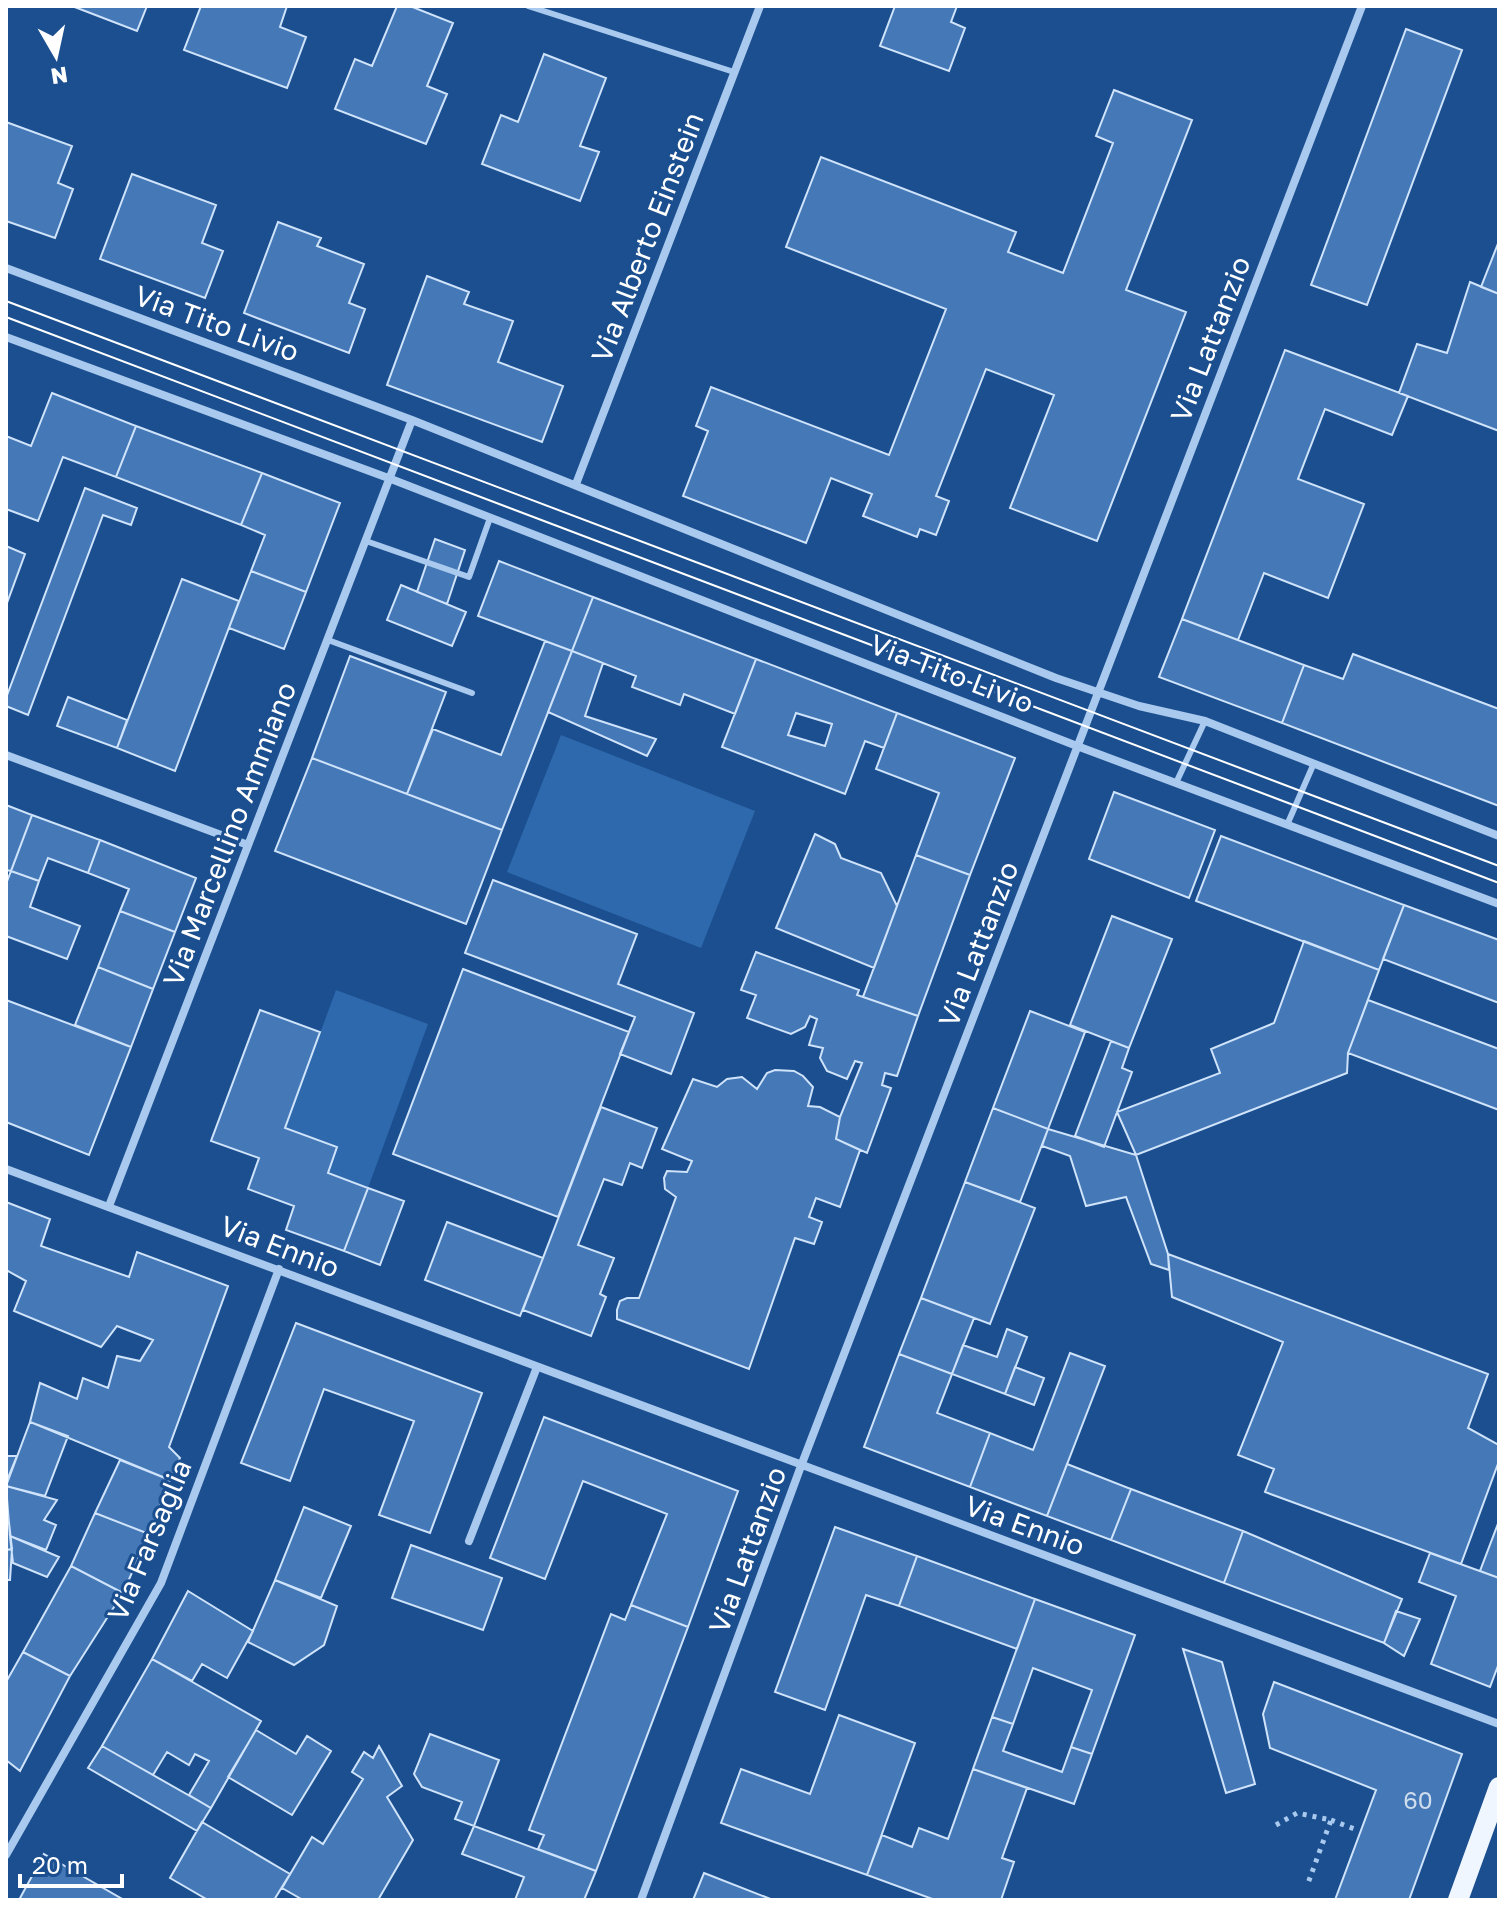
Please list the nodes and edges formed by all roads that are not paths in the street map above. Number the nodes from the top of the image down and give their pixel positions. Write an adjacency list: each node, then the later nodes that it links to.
1 (528, 6): 4 (lane)
2 (760, 6): 4 (street, Via Alberto Einstein)
3 (1362, 6): 13 (street, Via Lattanzio)
4 (734, 72): 9 (street, Via Alberto Einstein)
5 (6, 268): 7 (street, Via Tito Livio)
6 (6, 337): 8 (street, Via Tito Livio)
7 (412, 420): 8 (street); 9 (street, Via Tito Livio)
8 (391, 479): 10 (street, Via Tito Livio); 11 (street, Via Marcellino Ammiano)
9 (576, 484): 13 (street, Via Tito Livio)
10 (490, 518): 11 (lane); 16 (street, Via Tito Livio)
11 (366, 541): 12 (street, Via Marcellino Ammiano)
12 (328, 640): 14 (lane); 22 (street, Via Marcellino Ammiano)
13 (1099, 692): 15 (street, Via Tito Livio); 16 (street, Via Lattanzio)
14 (472, 693)
15 (1205, 721): 18 (street, Via Tito Livio); 19 (lane)
16 (1077, 746): 19 (street, Via Tito Livio); 28 (street, Via Lattanzio)
17 (6, 755): 22 (street)
18 (1314, 763): 20 (lane); 21 (street, Via Tito Livio)
19 (1176, 783): 20 (street, Via Tito Livio)
20 (1287, 825): 23 (street, Via Tito Livio)
21 (1499, 836)
22 (248, 845): 25 (street, Via Marcellino Ammiano)
23 (1499, 904)
24 (6, 1169): 25 (street, Via Ennio)
25 (109, 1206): 26 (street, Via Ennio)
26 (279, 1269): 27 (street, Via Ennio); 32 (street, Via Farsaglia)
27 (537, 1367): 28 (street, Via Ennio); 29 (street)
28 (801, 1466): 30 (street, Via Ennio); 33 (street, Via Lattanzio)
29 (469, 1541)
30 (1499, 1724)
31 (1499, 1787): 34 (main road)
32 (6, 1855)
33 (641, 1900)
34 (1458, 1900)

